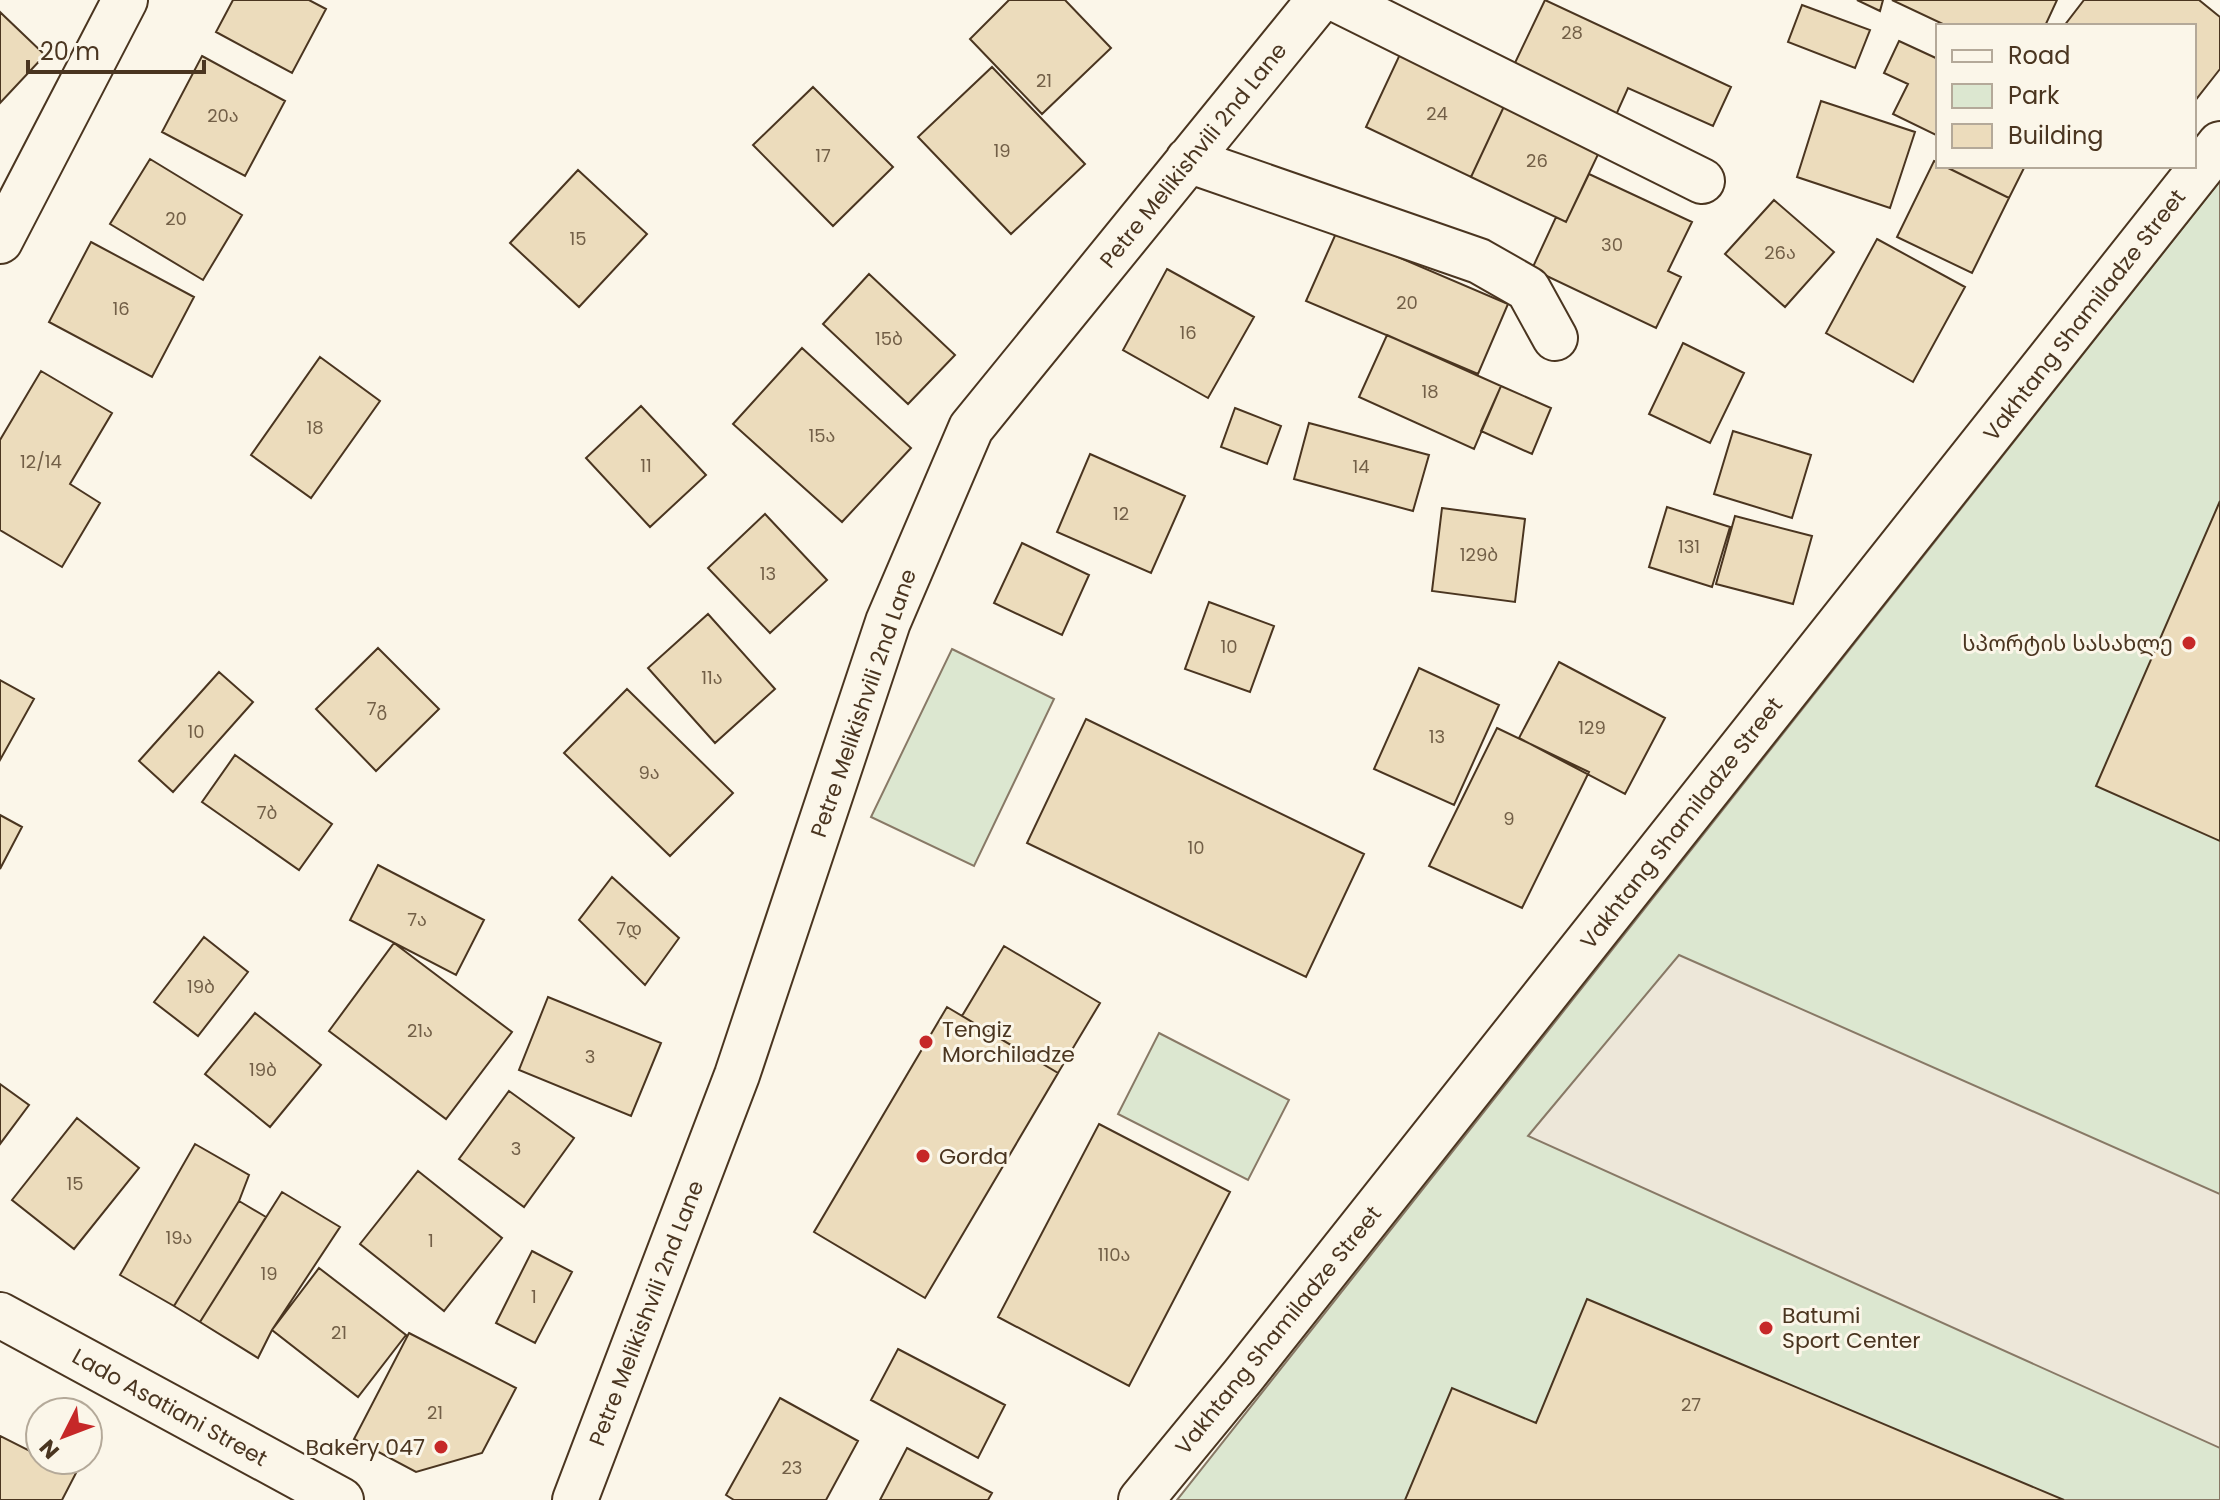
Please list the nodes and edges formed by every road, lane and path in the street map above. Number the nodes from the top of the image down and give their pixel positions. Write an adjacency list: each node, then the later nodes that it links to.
1 (125, 0): 7 (street)
2 (1319, 0): 5 (street, Petre Melikishvili 2nd Lane)
3 (1338, 0): 6 (street)
4 (2220, 144): 12 (street, Vakhtang Shamiladze Street)
5 (1188, 160): 8 (street); 11 (street, Petre Melikishvili 2nd Lane)
6 (1702, 181)
7 (0, 241)
8 (1555, 338)
9 (0, 1315): 10 (street, Lado Asatiani Street)
10 (341, 1500)
11 (575, 1500)
12 (1141, 1500)

